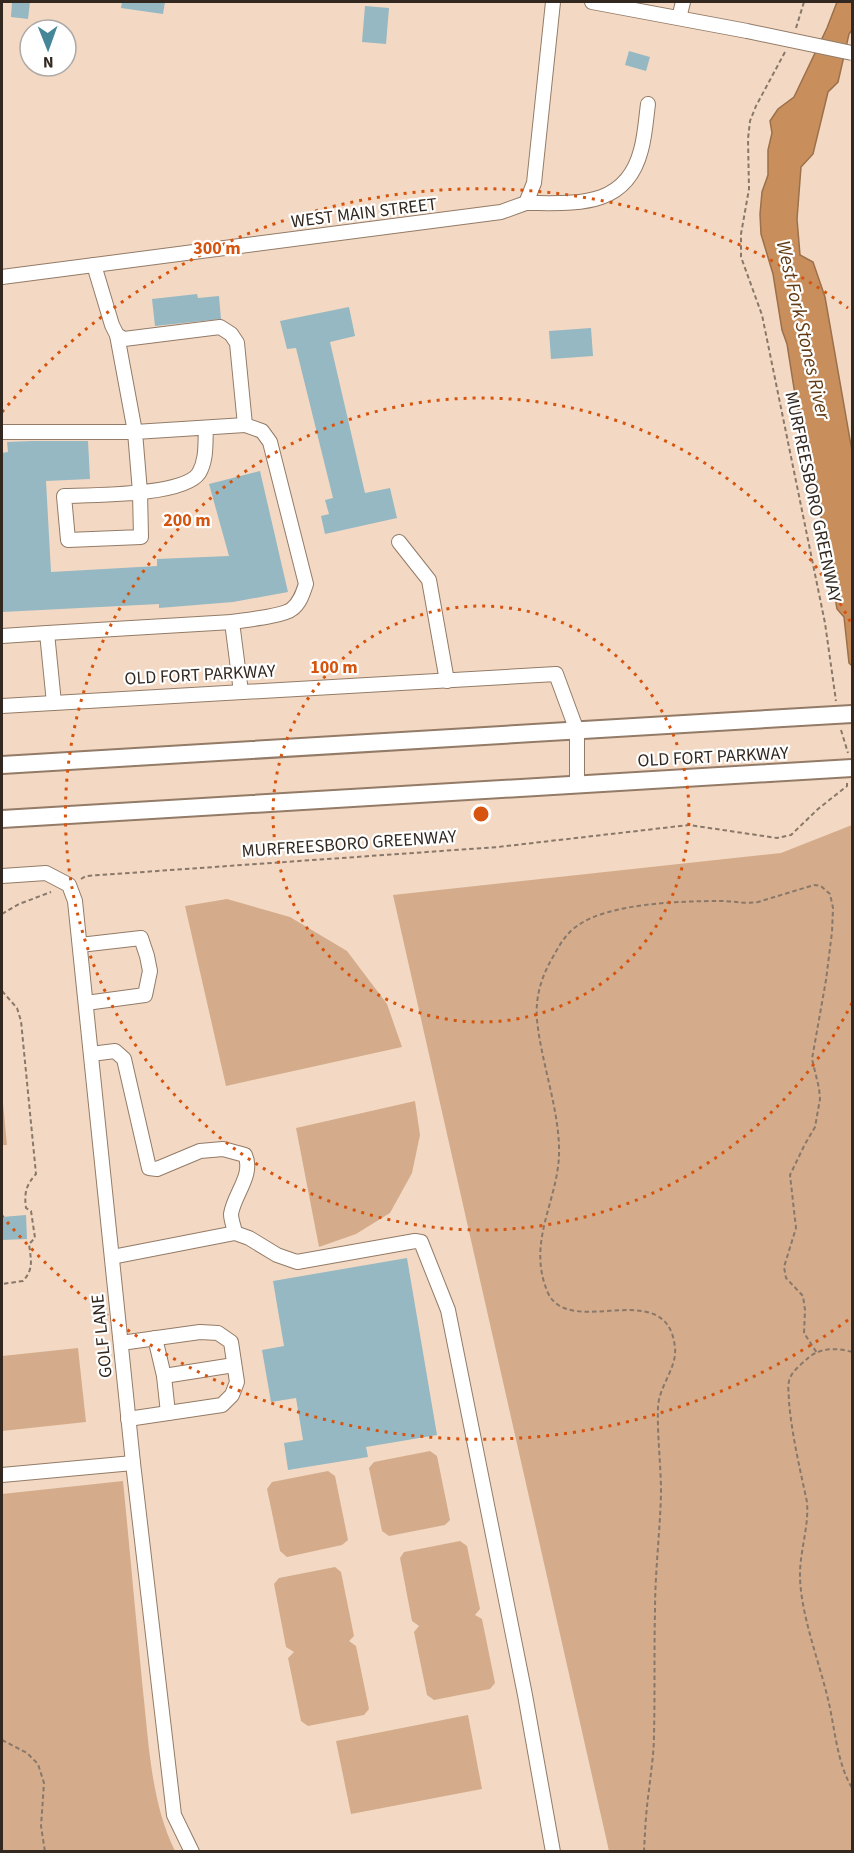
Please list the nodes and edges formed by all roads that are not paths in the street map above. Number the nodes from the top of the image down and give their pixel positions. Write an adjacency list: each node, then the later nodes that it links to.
1 (553, 2): 8 (street)
2 (592, 2): 4 (street)
3 (683, 2): 5 (street)
4 (632, 5): 5 (street)
5 (679, 18): 6 (street, bridge)
6 (852, 53)
7 (648, 104): 8 (street, WEST MAIN STREET)
8 (526, 203): 9 (street, WEST MAIN STREET)
9 (94, 265): 10 (street, WEST MAIN STREET); 11 (street)
10 (2, 277)
11 (117, 336): 12 (street); 15 (street)
12 (245, 425): 13 (street); 18 (street)
13 (206, 428): 15 (street); 16 (street)
14 (2, 432): 15 (street)
15 (135, 432): 16 (street)
16 (140, 492): 16 (street)
17 (399, 542): 21 (street)
18 (232, 622): 19 (street); 22 (street)
19 (47, 633): 20 (street); 23 (street)
20 (2, 636)
21 (447, 681): 22 (street, OLD FORT PARKWAY); 26 (street, OLD FORT PARKWAY)
22 (241, 692): 23 (street, OLD FORT PARKWAY)
23 (54, 703): 24 (street, OLD FORT PARKWAY)
24 (2, 706)
25 (846, 718): 26 (main road, OLD FORT PARKWAY, bridge)
26 (577, 731): 27 (main road, OLD FORT PARKWAY); 29 (street, OLD FORT PARKWAY)
27 (2, 765)
28 (850, 767): 29 (main road, OLD FORT PARKWAY, bridge)
29 (577, 785): 30 (main road, OLD FORT PARKWAY)
30 (2, 819)
31 (2, 876): 32 (street, GOLF LANE)
32 (80, 945): 33 (street, GOLF LANE); 33 (street)
33 (86, 1003): 34 (street, GOLF LANE)
34 (91, 1054): 35 (street); 36 (street, GOLF LANE)
35 (236, 1233): 36 (street); 46 (street)
36 (112, 1257): 38 (street, GOLF LANE)
37 (154, 1338): 38 (street); 39 (street); 40 (street)
38 (121, 1343): 42 (street, GOLF LANE)
39 (234, 1365): 40 (street); 41 (street)
40 (164, 1376): 41 (street)
41 (168, 1413): 42 (street)
42 (128, 1419): 43 (street, GOLF LANE)
43 (133, 1463): 44 (street); 45 (street, GOLF LANE)
44 (2, 1475)
45 (192, 1851)
46 (553, 1851)

